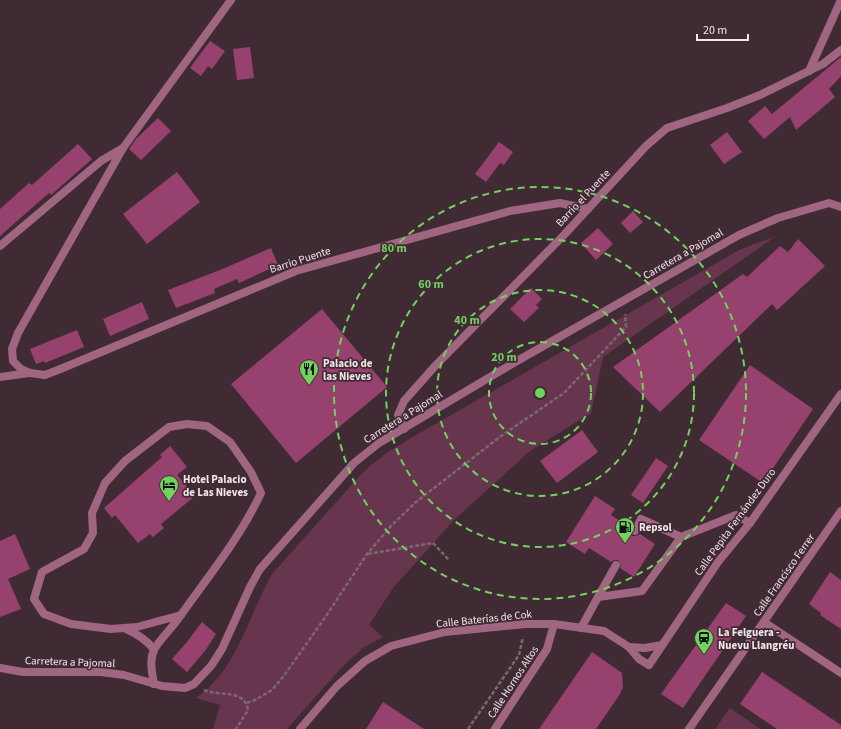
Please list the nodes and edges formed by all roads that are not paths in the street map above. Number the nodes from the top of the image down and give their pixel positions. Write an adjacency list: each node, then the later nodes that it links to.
1 (231, 0): 5 (street)
2 (841, 0): 4 (street)
3 (841, 50): 4 (street, Barrio el Puente)
4 (809, 70): 7 (street, Barrio el Puente)
5 (123, 148): 8 (street); 9 (street)
6 (841, 207): 12 (street, Carretera a Pajomal)
7 (588, 209): 9 (street, Barrio Puente); 12 (street, Barrio el Puente)
8 (0, 246)
9 (30, 373): 10 (street, Barrio Puente)
10 (0, 377)
11 (841, 394): 14 (street, Calle Pepita Fernández Duro)
12 (404, 429): 30 (street, Carretera a Pajomal)
13 (841, 511): 20 (street, Calle Francisco Ferrer)
14 (750, 523): 16 (street); 24 (street, Calle Pepita Fernández Duro)
15 (635, 531): 16 (street)
16 (681, 537): 18 (street)
17 (616, 565): 18 (street)
18 (598, 597): 23 (street)
19 (181, 615): 22 (street); 22 (street); 26 (street)
20 (764, 622): 29 (street); 33 (street, Calle Francisco Ferrer)
21 (554, 624): 23 (street, Calle Baterías de Cok); 31 (street, Calle Baterías de Cok); 32 (street, Calle Hornos Altos)
22 (124, 628): 26 (street)
23 (581, 628): 25 (street, Calle Baterías de Cok)
24 (662, 645): 25 (street, Calle Baterías de Cok); 27 (street, Calle Pepita Fernández Duro)
25 (629, 646): 27 (street, Calle Baterías de Cok)
26 (154, 649): 30 (street)
27 (649, 665)
28 (0, 668): 30 (street, Carretera a Pajomal)
29 (841, 673)
30 (154, 684)
31 (300, 729)
32 (495, 729)
33 (689, 729)

